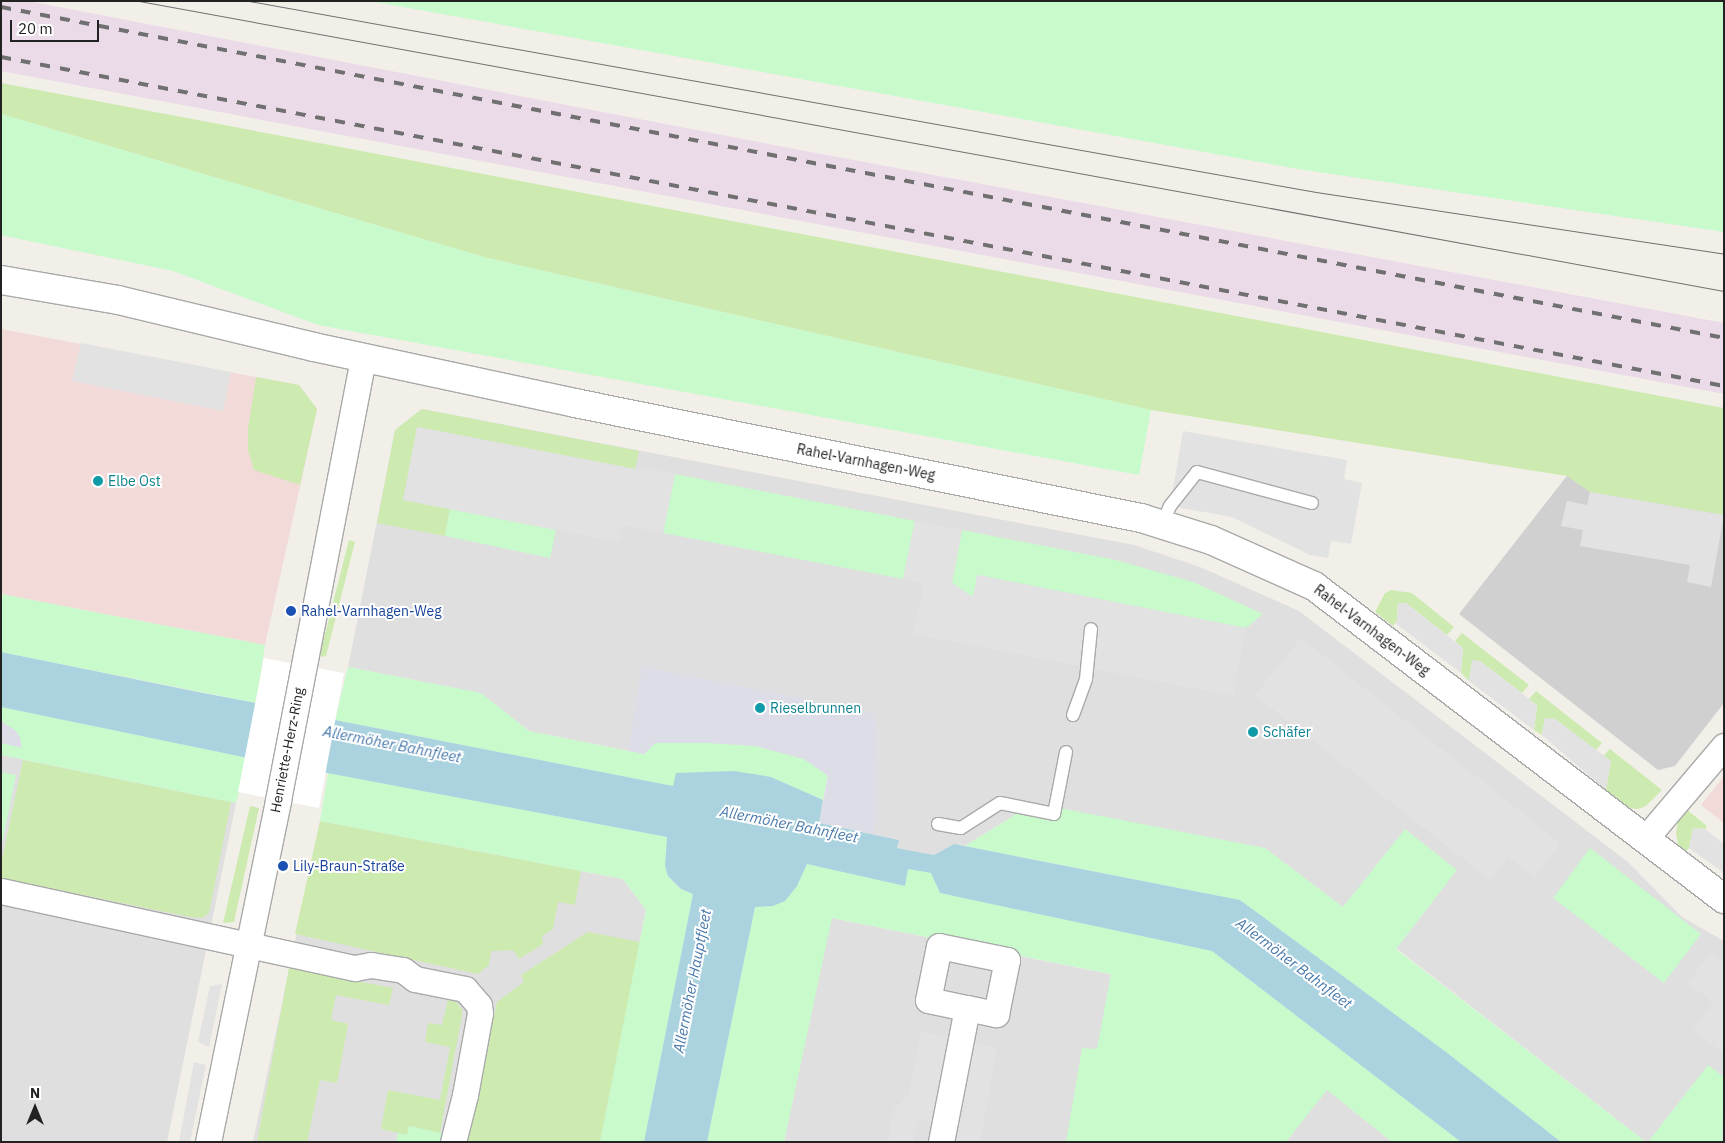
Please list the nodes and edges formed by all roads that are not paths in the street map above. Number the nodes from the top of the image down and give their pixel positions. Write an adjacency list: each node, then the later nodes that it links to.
1 (1, 280): 2 (street, Rahel-Varnhagen-Weg)
2 (364, 357): 4 (street, Rahel-Varnhagen-Weg); 13 (street, Henriette-Herz-Ring)
3 (1312, 503): 4 (lane)
4 (1162, 524): 10 (street, Rahel-Varnhagen-Weg)
5 (1091, 629): 6 (lane)
6 (1073, 715)
7 (1724, 746): 10 (street)
8 (1066, 752): 9 (lane)
9 (938, 824)
10 (1645, 839): 12 (street, Rahel-Varnhagen-Weg)
11 (1, 891): 13 (street)
12 (1724, 899)
13 (248, 945): 15 (street, Henriette-Herz-Ring); 16 (street)
14 (967, 1008): 14 (street); 17 (street)
15 (208, 1142)
16 (453, 1142)
17 (941, 1142)

